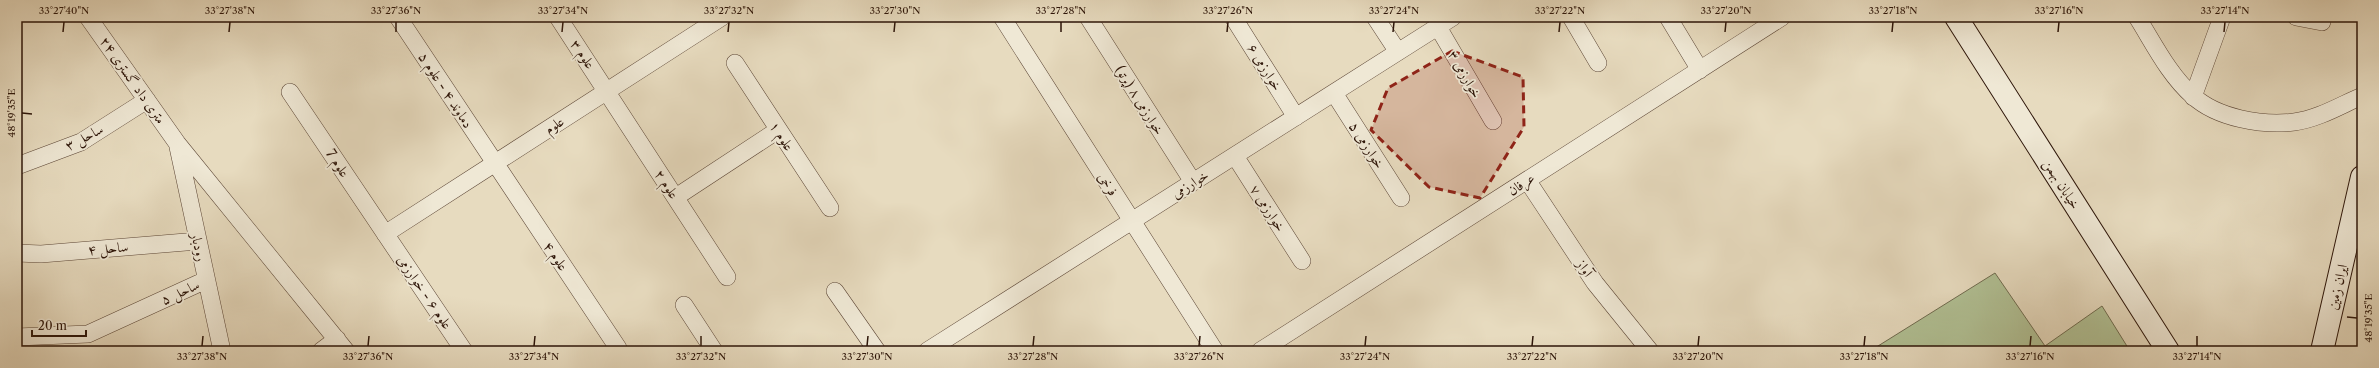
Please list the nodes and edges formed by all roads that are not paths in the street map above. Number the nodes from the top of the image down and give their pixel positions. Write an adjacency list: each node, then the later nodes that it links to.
1 (88, 17): 29 (street, ۲۴ متری داد گستری)
2 (398, 17): 35 (street, دماوند ۴ - علوم ۵)
3 (558, 17): 24 (street, علوم ۳)
4 (722, 17): 17 (street, علوم)
5 (1002, 17): 43 (street, فرخی)
6 (1088, 17): 39 (street, خوارزمی ۸ (پرتو))
7 (1233, 17): 30 (street, خوارزمی ۶)
8 (1375, 17): 20 (street)
9 (1453, 17): 19 (street, خوارزمی)
10 (1571, 17): 21 (street)
11 (1668, 17): 23 (street)
12 (1782, 17): 23 (street, عرفان)
13 (1956, 17): 64 (street, خیابان بهمن)
14 (2137, 17): 28 (street)
15 (2222, 17): 28 (street)
16 (2296, 17): 18 (street)
17 (703, 22): 24 (street, علوم)
18 (2322, 22)
19 (1438, 27): 20 (street, خوارزمی); 31 (street, خوارزمی ۳)
20 (1398, 52): 26 (street, خوارزمی)
21 (1598, 63)
22 (735, 64): 32 (street, علوم ۱)
23 (1700, 70): 38 (street, عرفان)
24 (608, 91): 35 (street, علوم); 40 (street, علوم ۲)
25 (290, 92): 44 (street, علوم 7)
26 (1334, 93): 30 (street, خوارزمی); 41 (street, خوارزمی ۵)
27 (2362, 96): 28 (street)
28 (2193, 97)
29 (147, 100): 33 (street, ۲۴ متری داد گستری); 36 (street, ساحل ۳)
30 (1296, 117): 34 (street, خوارزمی)
31 (1493, 121)
32 (778, 130): 40 (street); 42 (street, علوم ۱)
33 (177, 143): 45 (street, رودبار); 53 (street, ۲۴ متری داد گستری)
34 (1234, 156): 39 (street, خوارزمی); 47 (street, خوارزمی ۷)
35 (494, 164): 44 (street, علوم); 54 (street, علوم ۴)
36 (17, 166)
37 (2362, 177): 65 (street, ایران زمین)
38 (1527, 180): 62 (street, عرفان); 63 (street, آواز)
39 (1193, 182): 43 (street, خوارزمی)
40 (676, 197): 48 (street, علوم ۲)
41 (1401, 198)
42 (830, 208)
43 (1132, 221): 60 (street, خوارزمی); 61 (street, فرخی)
44 (386, 234): 57 (street, علوم ۶ - خوارزمی)
45 (198, 241): 46 (street, ساحل ۴); 49 (street, رودبار)
46 (17, 253)
47 (1302, 261)
48 (727, 277)
49 (206, 280): 52 (street, ساحل ۵); 55 (street, رودبار)
50 (835, 291): 59 (street)
51 (684, 305): 58 (street)
52 (17, 337)
53 (341, 345): 56 (street)
54 (618, 348)
55 (222, 351)
56 (321, 351)
57 (464, 351)
58 (714, 351)
59 (877, 351)
60 (927, 351)
61 (1215, 351)
62 (1260, 351)
63 (1650, 351)
64 (2168, 351)
65 (2322, 351)

